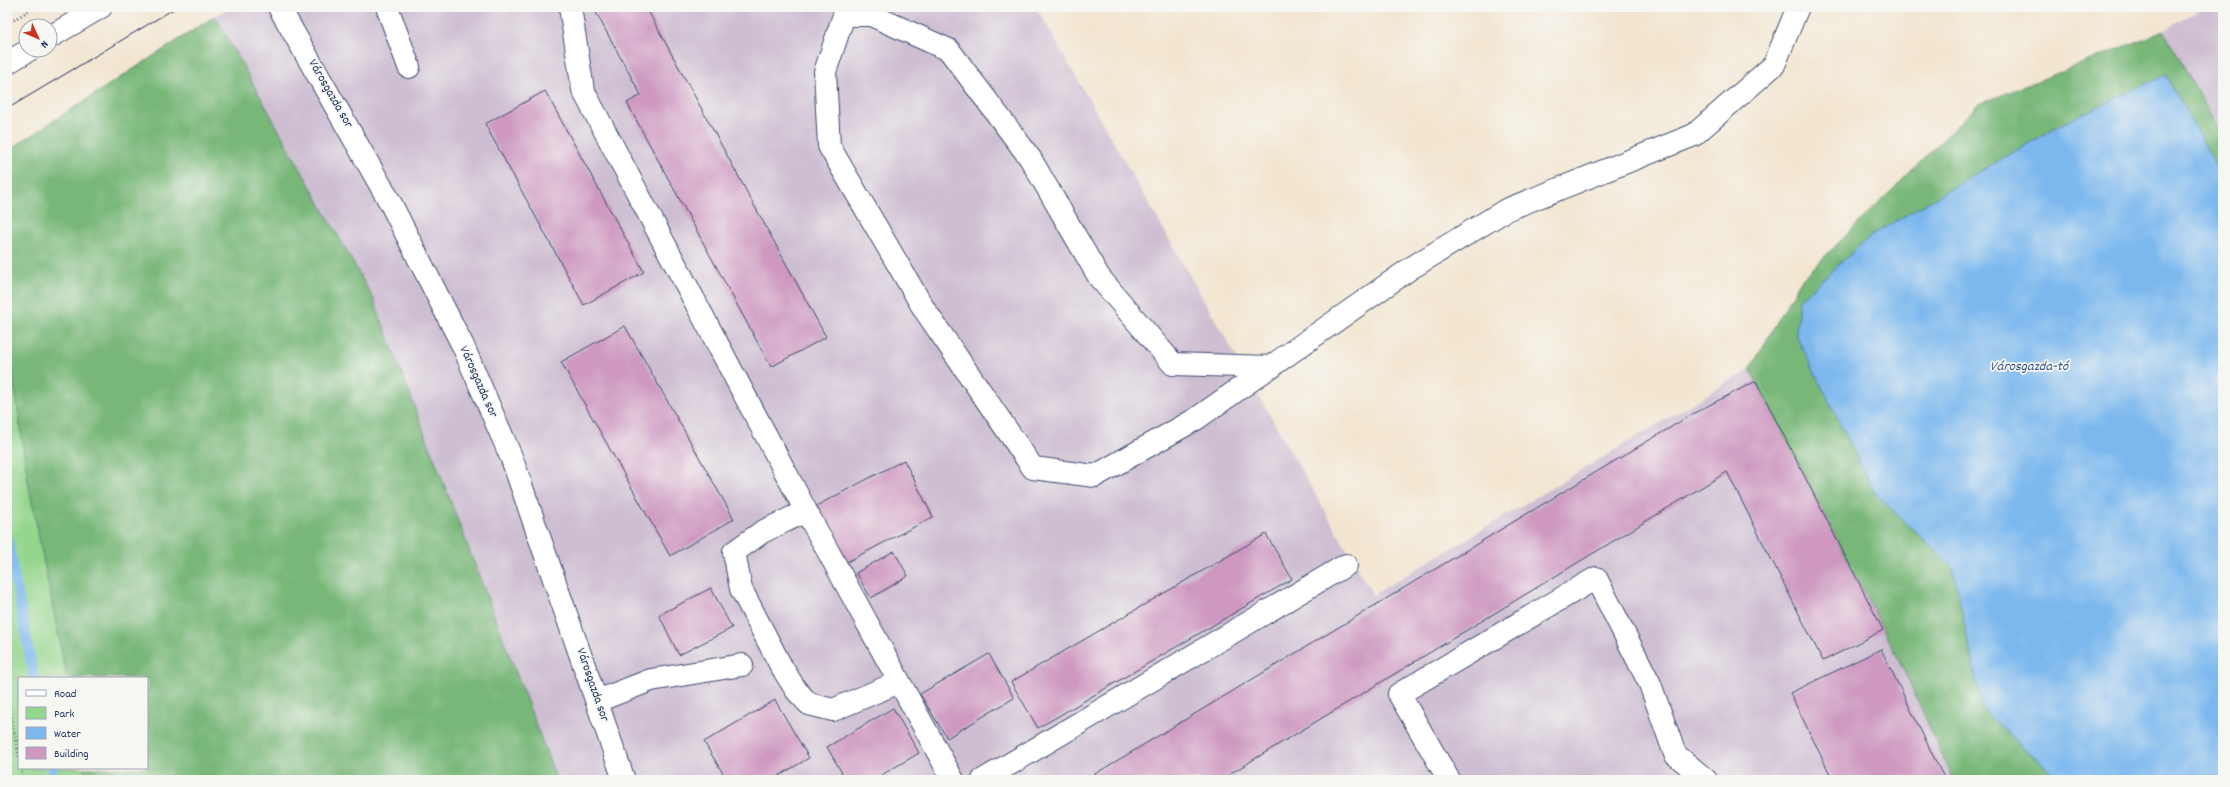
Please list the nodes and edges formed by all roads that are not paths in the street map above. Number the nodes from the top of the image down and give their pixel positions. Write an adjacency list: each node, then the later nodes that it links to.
1 (101, 7): 7 (street)
2 (279, 7): 16 (street, Városgazda sor)
3 (387, 7): 10 (street)
4 (570, 7): 12 (street)
5 (1798, 7): 11 (street)
6 (841, 11): 11 (street); 11 (street)
7 (58, 32)
8 (18, 56): 9 (street)
9 (7, 63)
10 (409, 67)
11 (1272, 367)
12 (806, 511): 15 (street); 15 (street)
13 (1346, 565): 19 (street)
14 (742, 665): 16 (street)
15 (899, 682): 18 (street)
16 (597, 701): 17 (street, Városgazda sor)
17 (624, 780)
18 (954, 780)
19 (983, 780)
20 (1449, 780): 21 (street)
21 (1706, 780)

